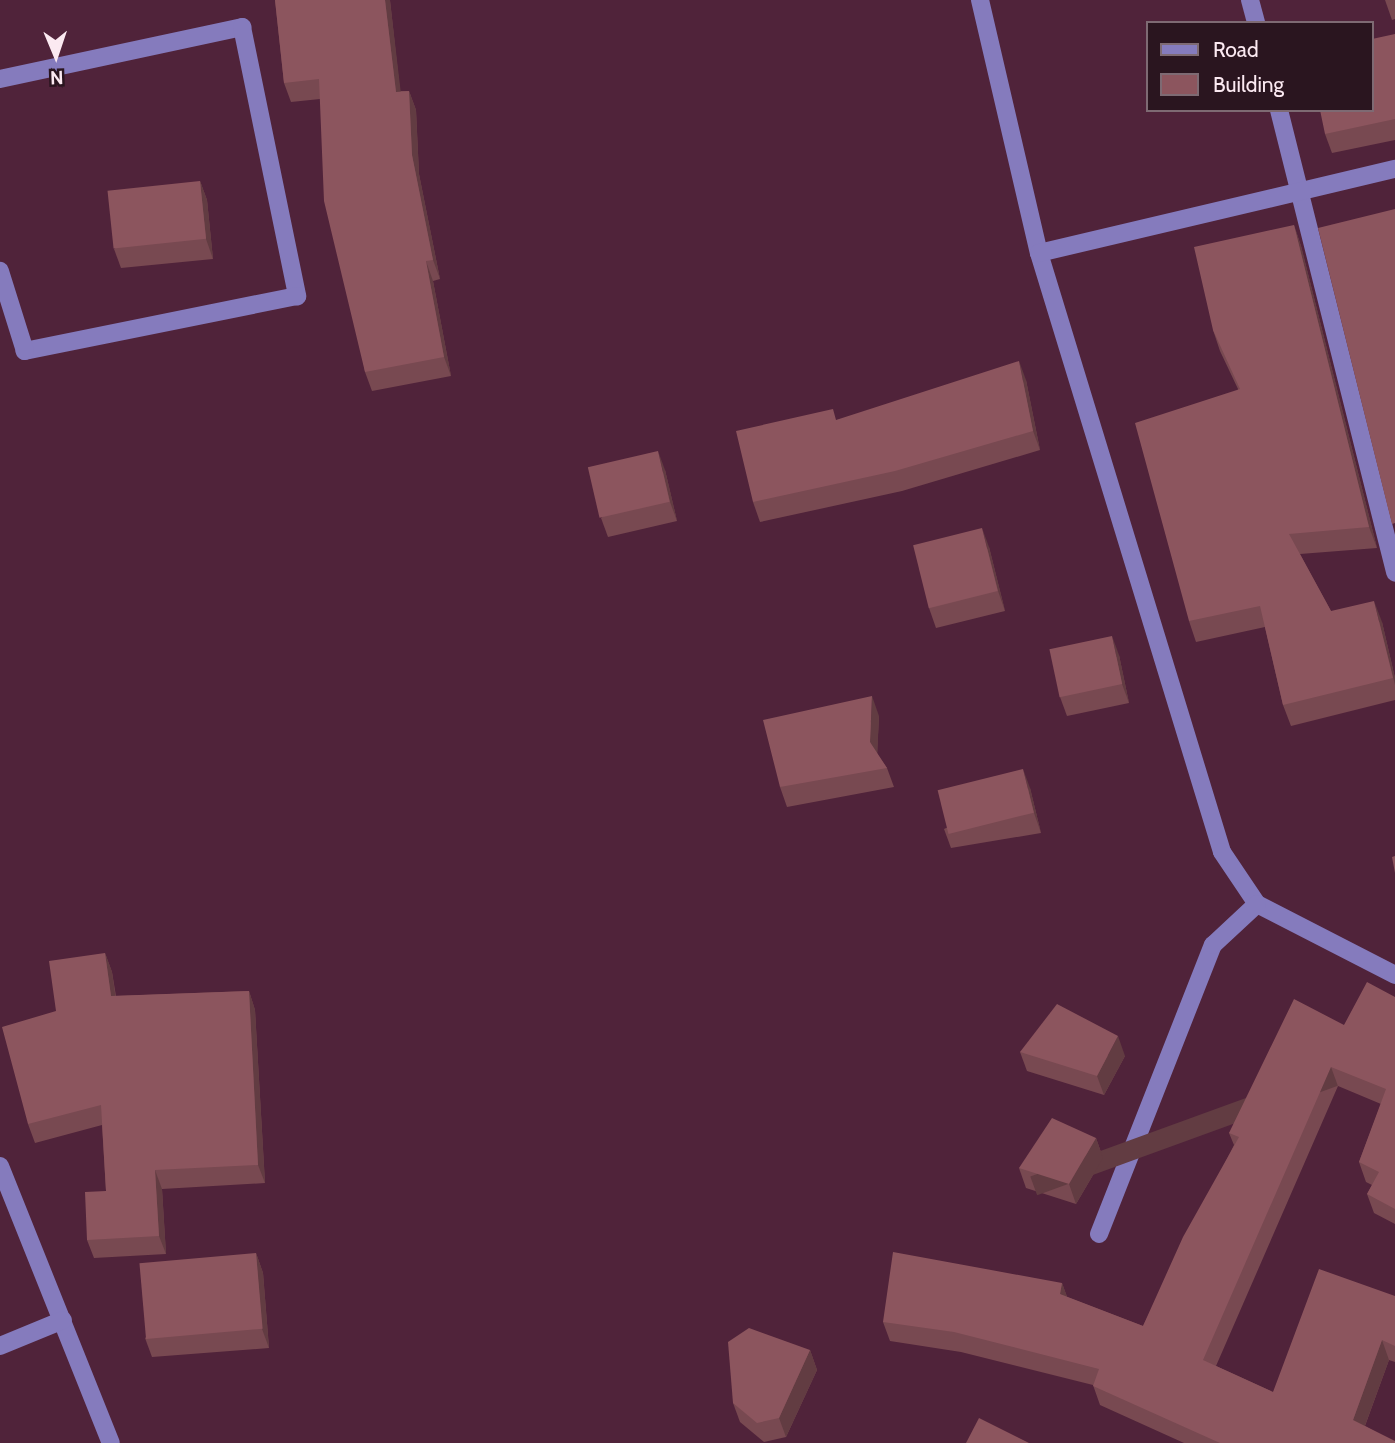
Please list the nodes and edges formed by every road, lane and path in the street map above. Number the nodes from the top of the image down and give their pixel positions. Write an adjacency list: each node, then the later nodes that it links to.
1 (980, 0): 8 (street)
2 (1250, 0): 3 (street)
3 (1255, 21)
4 (0, 79): 9 (street)
5 (1280, 112): 7 (street)
6 (1395, 169): 7 (street)
7 (1300, 191): 8 (street); 10 (street)
8 (1039, 253): 11 (street)
9 (0, 271)
10 (1395, 573)
11 (1257, 904): 12 (street); 14 (street)
12 (1395, 975)
13 (0, 1166): 15 (street)
14 (1099, 1234)
15 (63, 1320): 16 (street); 17 (street)
16 (0, 1346)
17 (111, 1443)

